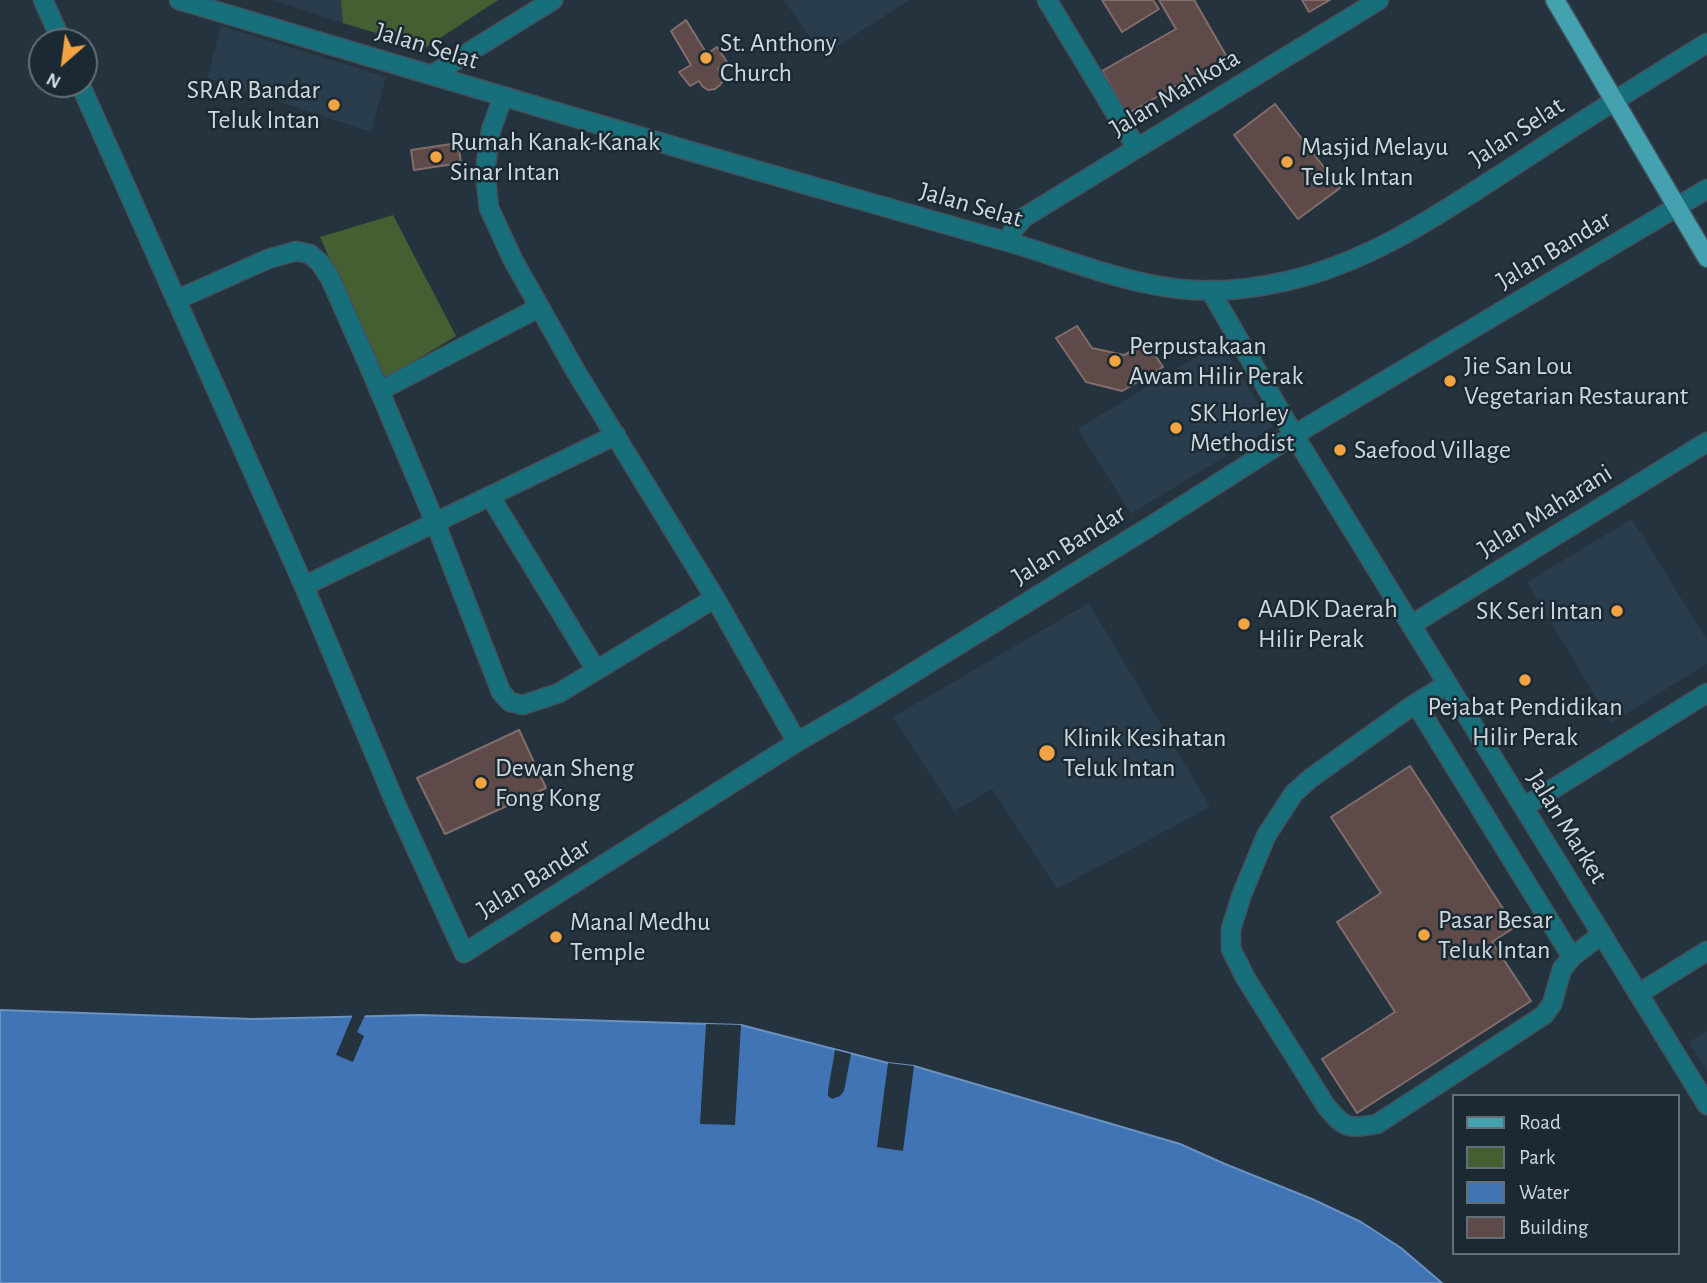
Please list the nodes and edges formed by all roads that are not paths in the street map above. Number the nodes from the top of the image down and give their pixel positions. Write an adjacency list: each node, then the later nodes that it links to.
1 (43, 0): 7 (street)
2 (179, 0): 9 (street, Jalan Selat)
3 (553, 0): 9 (street)
4 (1047, 0): 13 (street)
5 (1379, 0): 13 (street, Jalan Mahkota)
6 (1555, 0): 12 (main road)
7 (55, 28)
8 (1707, 43): 12 (street, Jalan Selat)
9 (432, 75): 10 (street, Jalan Selat)
10 (503, 97): 16 (street, Jalan Selat); 20 (street)
11 (86, 98): 19 (street)
12 (1615, 100): 15 (main road); 18 (street, Jalan Selat)
13 (1136, 147): 16 (street, Jalan Mahkota)
14 (1707, 189): 15 (street, Jalan Bandar)
15 (1677, 208): 17 (main road); 23 (street, Jalan Bandar)
16 (1008, 242): 18 (street, Jalan Selat)
17 (1707, 258)
18 (1210, 290): 23 (street, Jalan Market)
19 (176, 300): 21 (street); 27 (street)
20 (540, 307): 21 (street); 22 (street)
21 (379, 391): 26 (street)
22 (616, 435): 25 (street); 28 (street)
23 (1294, 435): 29 (street, Jalan Market); 34 (street, Jalan Bandar)
24 (1707, 442): 29 (street, Jalan Maharani)
25 (490, 496): 26 (street); 30 (street)
26 (435, 523): 27 (street); 30 (street)
27 (304, 586): 34 (street, Jalan Bandar)
28 (715, 598): 30 (street); 34 (street)
29 (1412, 625): 31 (street, Jalan Market)
30 (596, 670)
31 (1447, 684): 33 (street); 35 (street, Jalan Market)
32 (1707, 693): 35 (street)
33 (1416, 704): 38 (street); 38 (street)
34 (797, 742)
35 (1524, 807): 36 (street, Jalan Market)
36 (1602, 934): 38 (street); 39 (street, Jalan Market)
37 (1707, 951): 39 (street)
38 (1572, 957)
39 (1638, 994): 40 (street, Jalan Market)
40 (1707, 1105)

